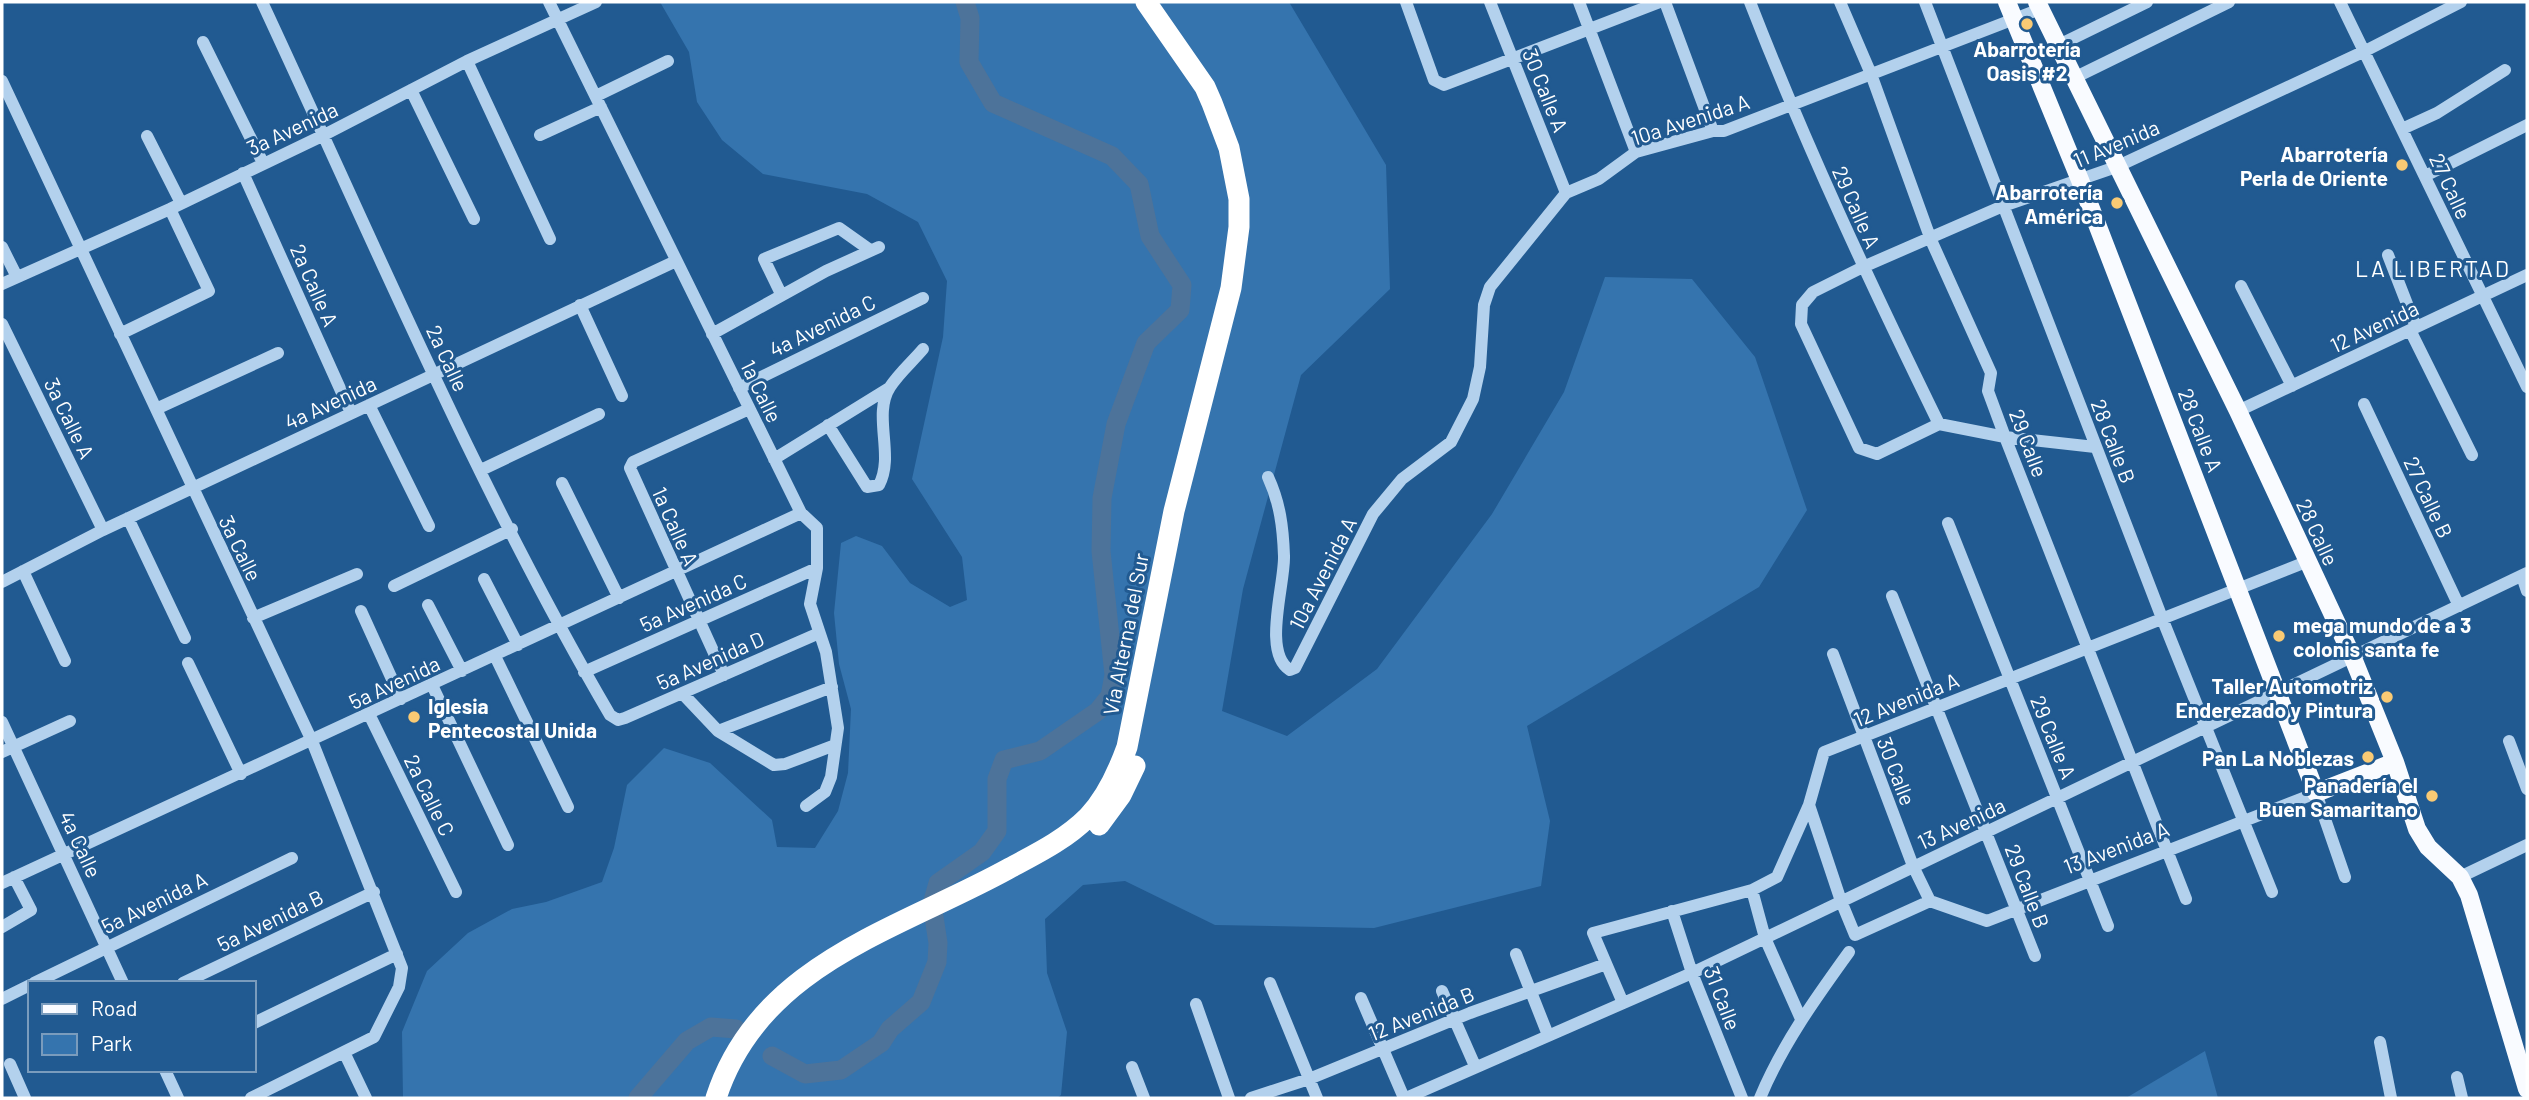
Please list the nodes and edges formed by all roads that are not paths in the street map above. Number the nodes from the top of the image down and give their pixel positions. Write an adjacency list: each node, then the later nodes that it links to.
1 (262, 2): 39 (street, 2a Calle)
2 (549, 2): 19 (street, 1a Calle)
3 (596, 2): 19 (street, 3a Avenida)
4 (1146, 2): 116 (highway, Vía Alterna del Sur)
5 (1161, 2): 116 (highway, Vía Alterna del Sur)
6 (1406, 2): 26 (street)
7 (1490, 2): 26 (street, 30 Calle A)
8 (1579, 2): 21 (street)
9 (1662, 2): 21 (street); 38 (street)
10 (1750, 2): 35 (street, 29 Calle A)
11 (1840, 2): 30 (street, 29 Calle)
12 (1925, 2): 24 (street, 28 Calle B)
13 (2007, 2): 20 (main road, 28 Calle A)
14 (2147, 2): 23 (street)
15 (2229, 2): 31 (street)
16 (2340, 2): 25 (street, 27 Calle)
17 (2461, 2): 25 (street, 11 Avenida)
18 (2038, 5): 20 (street, 10a Avenida A); 23 (main road, 28 Calle)
19 (558, 19): 27 (street, 3a Avenida); 34 (street, 1a Calle)
20 (2014, 19): 24 (street, 10a Avenida A); 47 (main road, 28 Calle A)
21 (1589, 29): 26 (street); 42 (street)
22 (203, 42): 43 (street)
23 (2059, 45): 31 (main road, 28 Calle)
24 (1944, 46): 30 (street, 10a Avenida A); 50 (street, 28 Calle B)
25 (2365, 51): 37 (street, 27 Calle); 44 (street, 11 Avenida)
26 (1513, 58): 48 (street, 30 Calle A)
27 (467, 61): 33 (street, 3a Avenida); 52 (street)
28 (668, 61): 34 (street)
29 (2505, 70): 37 (street)
30 (1871, 74): 35 (street, 10a Avenida A); 53 (street, 29 Calle)
31 (2074, 78): 44 (main road, 28 Calle)
32 (2, 81): 55 (street, 3a Calle)
33 (411, 90): 39 (street, 3a Avenida); 51 (street)
34 (598, 102): 40 (street); 57 (street, 1a Calle)
35 (1790, 105): 38 (street, 10a Avenida A); 58 (street, 29 Calle A)
36 (2527, 125): 46 (street)
37 (2402, 129): 46 (street, 27 Calle)
38 (1713, 131): 42 (street, 10a Avenida A)
39 (324, 135): 43 (street, 3a Avenida); 73 (street, 2a Calle)
40 (540, 135)
41 (147, 136): 49 (street)
42 (1636, 152): 48 (street, 10a Avenida A)
43 (263, 163): 45 (street, 3a Avenida)
44 (2116, 167): 47 (street, 11 Avenida); 83 (main road, 28 Calle)
45 (243, 173): 49 (street, 3a Avenida); 84 (street, 2a Calle A)
46 (2425, 177): 64 (street, 27 Calle)
47 (2080, 180): 50 (street, 11 Avenida); 111 (main road, 28 Calle A)
48 (1566, 193): 93 (street, 10a Avenida A)
49 (176, 206): 55 (street, 3a Avenida); 69 (street)
50 (2003, 206): 53 (street, 11 Avenida); 89 (street, 28 Calle B)
51 (474, 219)
52 (550, 239)
53 (1931, 240): 58 (street, 11 Avenida); 88 (street, 29 Calle)
54 (2, 247): 60 (street)
55 (79, 248): 60 (street, 3a Avenida); 69 (street, 3a Calle)
56 (2388, 255): 68 (street)
57 (676, 261): 66 (street, 4a Avenida); 70 (street, 1a Calle)
58 (1863, 267): 86 (street, 29 Calle A); 86 (street, 11 Avenida)
59 (2527, 275): 64 (street, 12 Avenida)
60 (17, 277): 61 (street, 3a Avenida)
61 (2, 284)
62 (2241, 286): 74 (street)
63 (781, 294): 63 (street); 70 (street)
64 (2483, 295): 68 (street, 12 Avenida); 76 (street, 27 Calle)
65 (923, 298): 77 (street, 4a Avenida C)
66 (580, 305): 73 (street, 4a Avenida); 78 (street)
67 (2, 324): 101 (street, 3a Calle A)
68 (2413, 329): 74 (street, 12 Avenida); 90 (street)
69 (120, 334): 81 (street, 3a Calle)
70 (712, 334): 77 (street, 1a Calle)
71 (923, 349): 75 (street)
72 (278, 353): 81 (street)
73 (433, 374): 80 (street, 4a Avenida); 92 (street, 2a Calle)
74 (2292, 386): 83 (street, 12 Avenida)
75 (889, 387): 87 (street); 87 (street)
76 (2527, 387)
77 (739, 388): 82 (street, 1a Calle)
78 (622, 396)
79 (2364, 404): 117 (street, 27 Calle B)
80 (369, 405): 84 (street, 4a Avenida); 99 (street)
81 (156, 409): 95 (street, 3a Calle)
82 (749, 409): 91 (street, 1a Calle); 105 (street, 1a Calle A)
83 (2238, 411): 102 (main road, 28 Calle)
84 (351, 413): 95 (street, 4a Avenida)
85 (599, 414): 92 (street)
86 (1939, 424): 88 (street)
87 (828, 425): 91 (street)
88 (2005, 437): 89 (street); 126 (street, 29 Calle)
89 (2095, 447): 120 (street, 28 Calle B)
90 (2472, 454)
91 (774, 459): 96 (street, 1a Calle)
92 (481, 470): 100 (street, 2a Calle)
93 (1268, 477)
94 (562, 483): 114 (street)
95 (191, 488): 97 (street, 4a Avenida); 119 (street, 3a Calle)
96 (801, 513): 103 (street, 1a Calle); 105 (street, 5a Avenida)
97 (128, 518): 101 (street, 4a Avenida); 124 (street)
98 (1948, 523): 135 (street, 29 Calle A)
99 (429, 526)
100 (512, 529): 110 (street); 122 (street, 2a Calle)
101 (103, 530): 104 (street, 4a Avenida)
102 (2306, 562): 111 (street, 12 Avenida A); 129 (main road, 28 Calle)
103 (817, 568): 121 (street, 5a Avenida C); 123 (street, 1a Calle)
104 (23, 571): 109 (street, 4a Avenida); 130 (street)
105 (676, 572): 114 (street, 5a Avenida); 121 (street, 1a Calle A)
106 (357, 574): 119 (street)
107 (2524, 574): 112 (street); 117 (street, 13 Avenida)
108 (484, 579): 125 (street)
109 (2, 582)
110 (394, 586)
111 (2238, 589): 120 (street, 12 Avenida A); 138 (main road, 28 Calle A)
112 (2527, 592)
113 (1892, 596): 141 (street, 29 Calle B)
114 (619, 598): 122 (street, 5a Avenida)
115 (428, 605): 132 (street)
116 (1163, 607): 219 (highway, Vía Alterna del Sur)
117 (2459, 607): 129 (street, 13 Avenida)
118 (361, 611): 140 (street)
119 (253, 618): 149 (street, 3a Calle)
120 (2162, 618): 126 (street, 12 Avenida A); 146 (street, 28 Calle B)
121 (699, 621): 133 (street, 5a Avenida C); 134 (street, 1a Calle A)
122 (560, 625): 125 (street, 5a Avenida); 133 (street, 2a Calle)
123 (817, 634): 134 (street, 5a Avenida D); 137 (street, 1a Calle)
124 (185, 638)
125 (518, 645): 128 (street, 5a Avenida)
126 (2088, 648): 135 (street, 12 Avenida A); 153 (street, 29 Calle)
127 (1833, 654): 148 (street, 30 Calle)
128 (495, 656): 132 (street, 5a Avenida); 161 (street)
129 (2353, 658): 138 (street, 13 Avenida); 154 (main road, 28 Calle)
130 (65, 661)
131 (188, 663): 155 (street)
132 (462, 671): 136 (street, 5a Avenida)
133 (584, 672): 143 (street, 2a Calle)
134 (724, 675): 139 (street, 5a Avenida D)
135 (2010, 678): 141 (street, 12 Avenida A); 158 (street, 29 Calle A)
136 (432, 685): 140 (street, 5a Avenida); 164 (street)
137 (832, 687): 147 (street); 151 (street, 1a Calle)
138 (2278, 692): 146 (street, 13 Avenida); 157 (main road, 28 Calle A)
139 (682, 693): 143 (street, 5a Avenida D); 147 (street)
140 (401, 699): 142 (street, 5a Avenida)
141 (1936, 707): 148 (street, 12 Avenida A); 163 (street, 29 Calle B)
142 (369, 714): 149 (street, 5a Avenida); 177 (street, 2a Calle C)
143 (618, 720)
144 (70, 721): 152 (street)
145 (2, 722): 152 (street, 4a Calle)
146 (2206, 728): 153 (street, 13 Avenida); 162 (street, 28 Calle B)
147 (718, 731): 151 (street)
148 (1863, 736): 159 (street, 12 Avenida A); 169 (street, 30 Calle)
149 (313, 741): 155 (street, 5a Avenida); 176 (street, 3a Calle)
150 (2508, 741): 156 (street)
151 (835, 745): 160 (street, 1a Calle)
152 (8, 750): 167 (street, 4a Calle)
153 (2133, 762): 158 (street, 13 Avenida); 166 (street, 29 Calle)
154 (2395, 762): 157 (main road, 13 Avenida A); 172 (main road, 28 Calle)
155 (241, 774): 167 (street, 5a Avenida)
156 (2527, 789)
157 (2316, 793): 162 (street, 13 Avenida A); 171 (street, 28 Calle A)
158 (2058, 798): 163 (street, 13 Avenida); 173 (street, 29 Calle A)
159 (1809, 805): 175 (street, 12 Avenida A); 180 (street)
160 (806, 806)
161 (568, 807)
162 (2244, 821): 166 (street, 13 Avenida A); 178 (street, 28 Calle B)
163 (1987, 833): 169 (street, 13 Avenida); 182 (street, 29 Calle B)
164 (508, 845)
165 (2527, 845): 172 (street)
166 (2166, 851): 173 (street, 13 Avenida A); 179 (street, 29 Calle)
167 (64, 852): 170 (street, 5a Avenida); 187 (street, 4a Calle)
168 (292, 858): 187 (street, 5a Avenida A)
169 (1913, 866): 180 (street, 13 Avenida); 181 (street, 30 Calle)
170 (14, 877): 174 (street, 5a Avenida); 185 (street)
171 (2345, 877)
172 (2460, 877): 218 (main road, 28 Calle)
173 (2091, 881): 182 (street, 13 Avenida A); 184 (street, 29 Calle A)
174 (2, 883)
175 (1752, 890): 183 (street, 12 Avenida A); 186 (street)
176 (374, 891): 189 (street, 3a Calle); 196 (street, 5a Avenida B)
177 (456, 892)
178 (2272, 892)
179 (2186, 899)
180 (1841, 901): 181 (street); 186 (street, 13 Avenida)
181 (1930, 901): 182 (street, 13 Avenida A)
182 (2018, 910): 191 (street, 29 Calle B)
183 (1672, 911): 192 (street, 12 Avenida A); 193 (street, 31 Calle)
184 (2108, 926)
185 (2, 927)
186 (1765, 938): 193 (street, 13 Avenida); 205 (street)
187 (106, 947): 194 (street, 5a Avenida A); 195 (street, 4a Calle)
188 (1849, 952): 205 (street)
189 (397, 954): 207 (street); 211 (street, 3a Calle)
190 (1516, 954): 200 (street)
191 (2035, 956)
192 (1606, 964): 200 (street, 12 Avenida B); 203 (street)
193 (1692, 973): 203 (street, 13 Avenida); 230 (street, 31 Calle)
194 (38, 981)
195 (122, 981)
196 (187, 981)
197 (1270, 983): 217 (street)
198 (28, 986): 202 (street, 5a Avenida A)
199 (1442, 991): 206 (street)
200 (1531, 991): 206 (street, 12 Avenida B); 208 (street)
201 (1361, 998): 210 (street)
202 (2, 999)
203 (1623, 1003): 208 (street, 13 Avenida)
204 (1196, 1004): 226 (street)
205 (1801, 1019): 231 (street)
206 (1455, 1021): 210 (street, 12 Avenida B); 213 (street)
207 (256, 1022)
208 (1548, 1035): 213 (street, 13 Avenida)
209 (2380, 1042): 232 (street)
210 (1383, 1050): 217 (street, 12 Avenida B); 229 (street)
211 (344, 1052): 222 (street); 223 (street)
212 (10, 1064): 220 (street)
213 (1475, 1066): 229 (street, 13 Avenida)
214 (1132, 1067): 225 (street)
215 (166, 1072): 221 (street)
216 (2457, 1077): 233 (street)
217 (1309, 1079): 227 (street, 12 Avenida B); 228 (street)
218 (2526, 1084)
219 (728, 1086): 224 (highway, Vía Alterna del Sur)
220 (25, 1098)
221 (177, 1098)
222 (251, 1098)
223 (366, 1098)
224 (716, 1098)
225 (1144, 1098)
226 (1229, 1098)
227 (1251, 1098)
228 (1317, 1098)
229 (1405, 1098)
230 (1742, 1098)
231 (1760, 1098)
232 (2391, 1098)
233 (2462, 1098)

